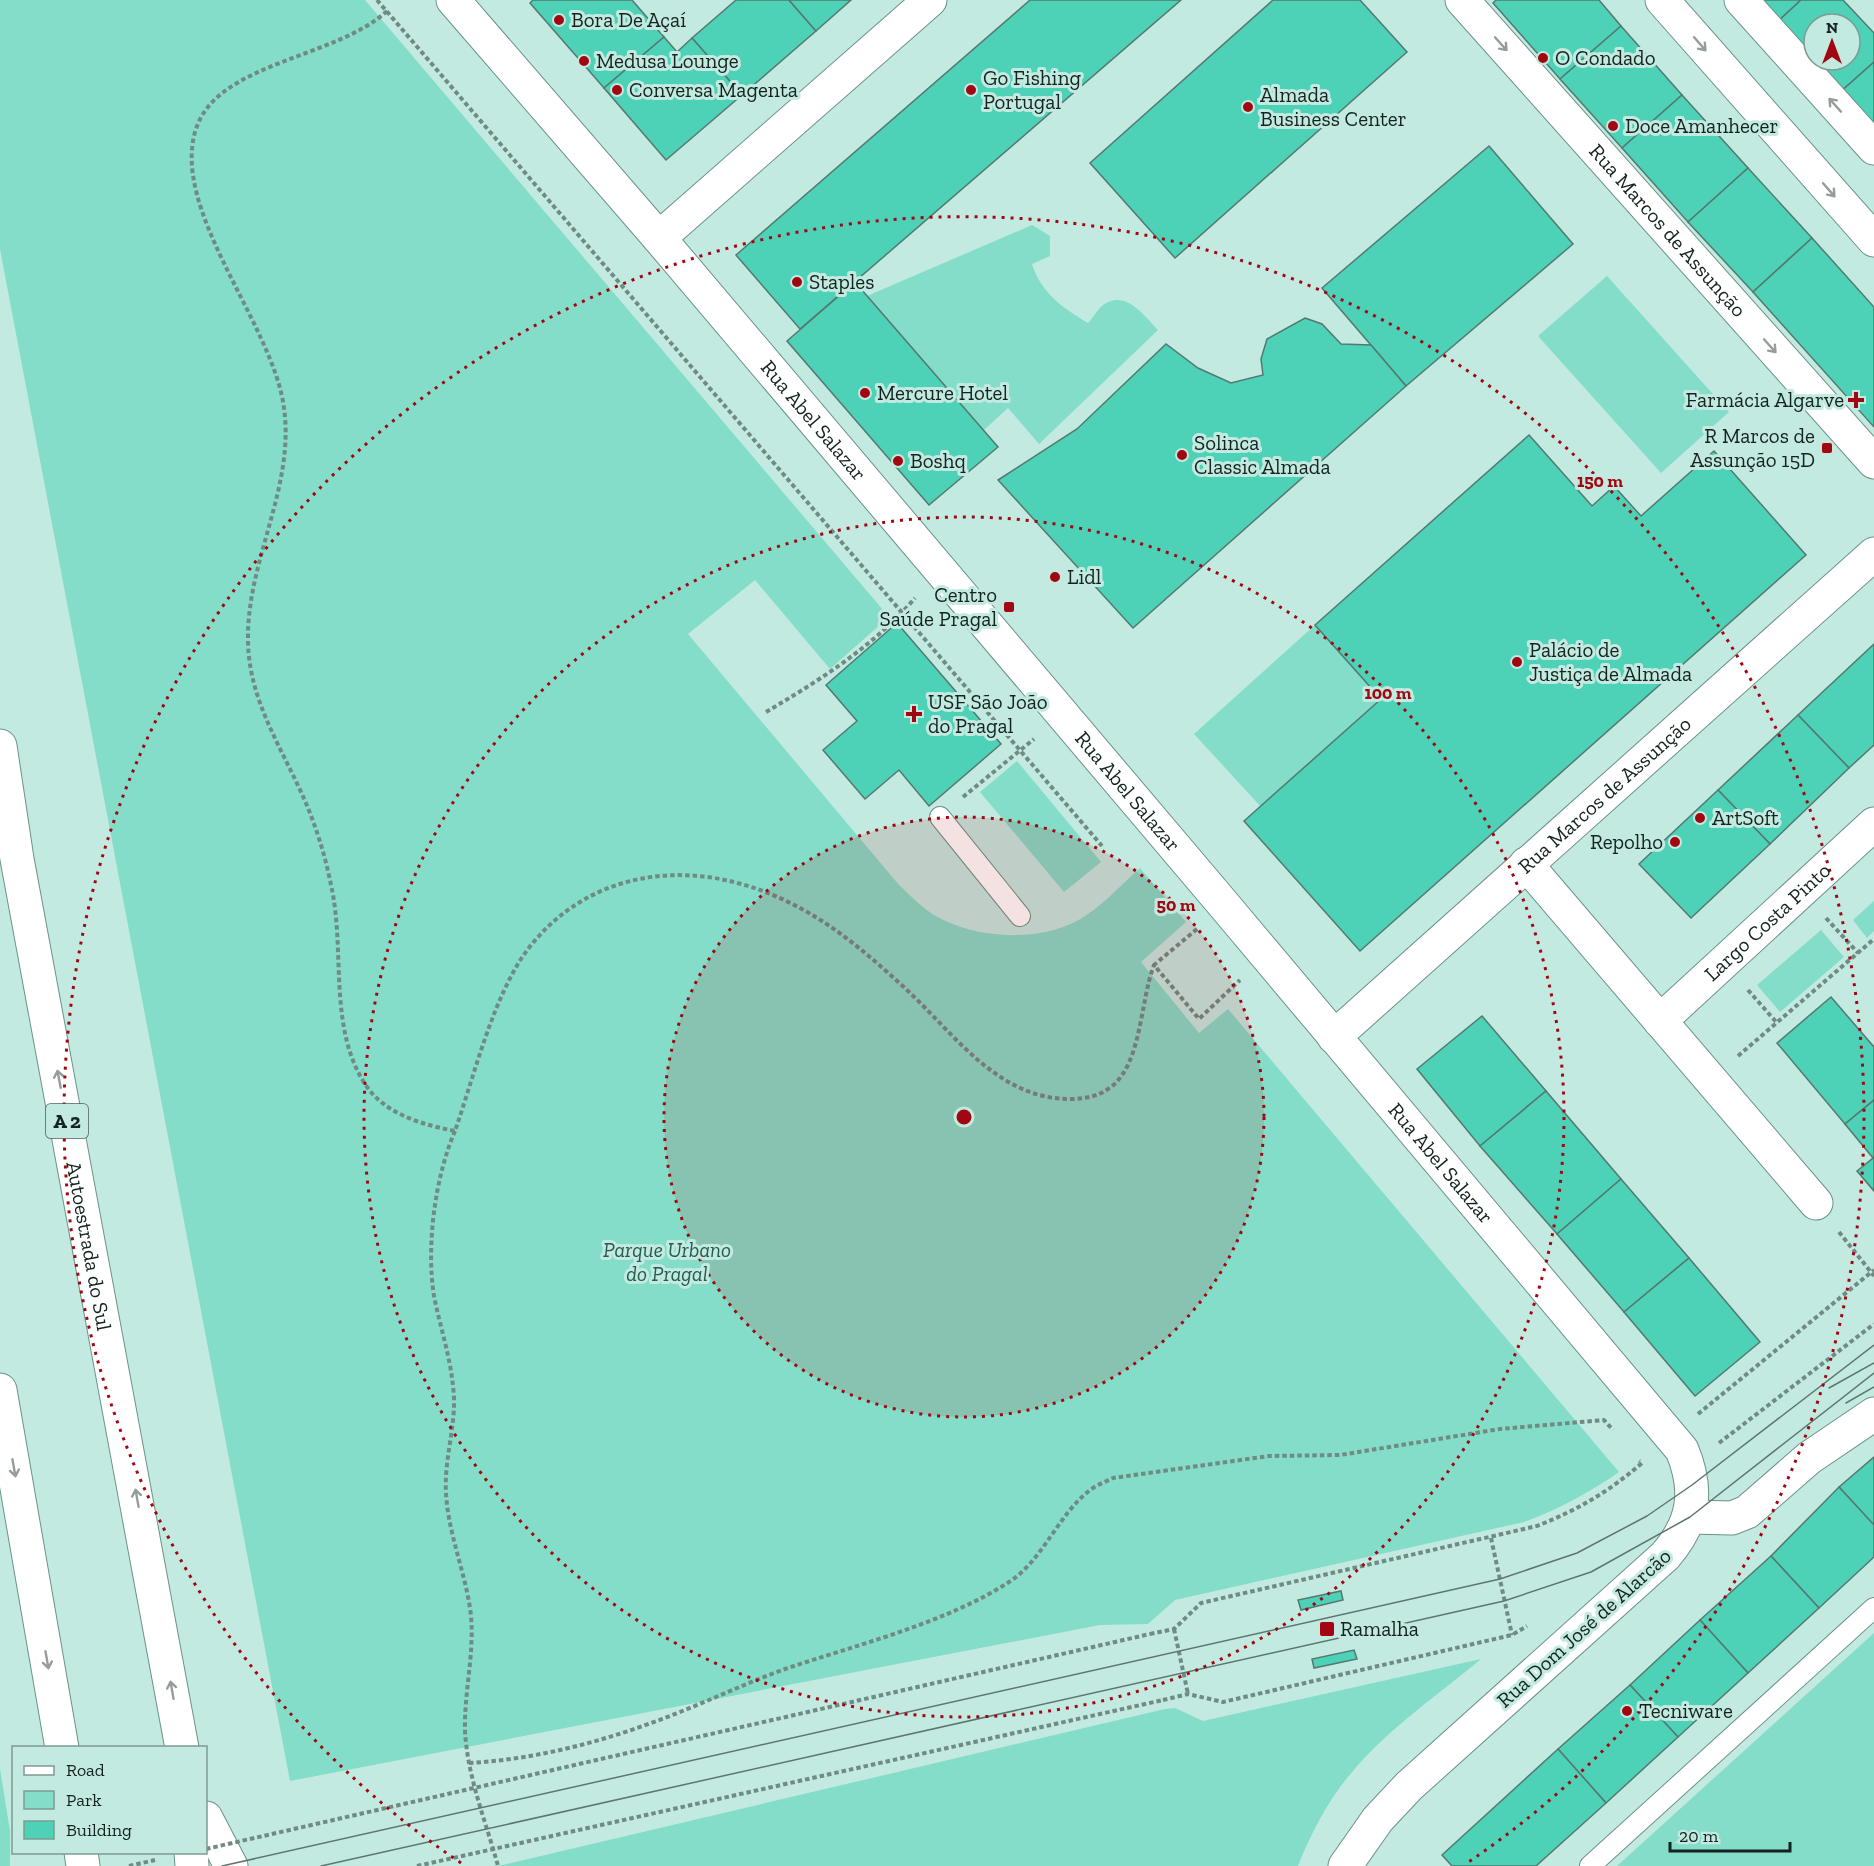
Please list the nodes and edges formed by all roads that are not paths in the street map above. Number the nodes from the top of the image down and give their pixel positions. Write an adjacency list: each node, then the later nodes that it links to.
1 (453, 0): 7 (main road, Rua Abel Salazar)
2 (930, 0): 7 (main road)
3 (1462, 0): 9 (main road, Rua Marcos de Assunção, one-way to 9)
4 (1662, 0): 8 (main road, one-way to 8)
5 (1742, 0): 6 (main road, one-way to 5)
6 (1874, 148)
7 (659, 238): 17 (main road, Rua Abel Salazar)
8 (1874, 240)
9 (1874, 462)
10 (1874, 554): 14 (main road, Rua Marcos de Assunção)
11 (0, 746): 24 (main road, Autoestrada do Sul / A 2, one-way to 11)
12 (940, 817): 15 (lane)
13 (1874, 824): 16 (main road, Largo Costa Pinto)
14 (1526, 864): 16 (main road); 17 (main road, Rua Marcos de Assunção)
15 (1020, 916)
16 (1660, 1021): 18 (main road)
17 (1334, 1037): 21 (main road, Rua Abel Salazar)
18 (1816, 1203)
19 (0, 1390): 23 (main road, one-way to 23)
20 (1874, 1414): 21 (main road)
21 (1690, 1517): 27 (main road, Rua Dom José de Alarcão)
22 (1874, 1608): 28 (lane)
23 (63, 1746)
24 (182, 1746)
25 (207, 1820): 26 (main road)
26 (231, 1866)
27 (1345, 1866)
28 (1590, 1866)

